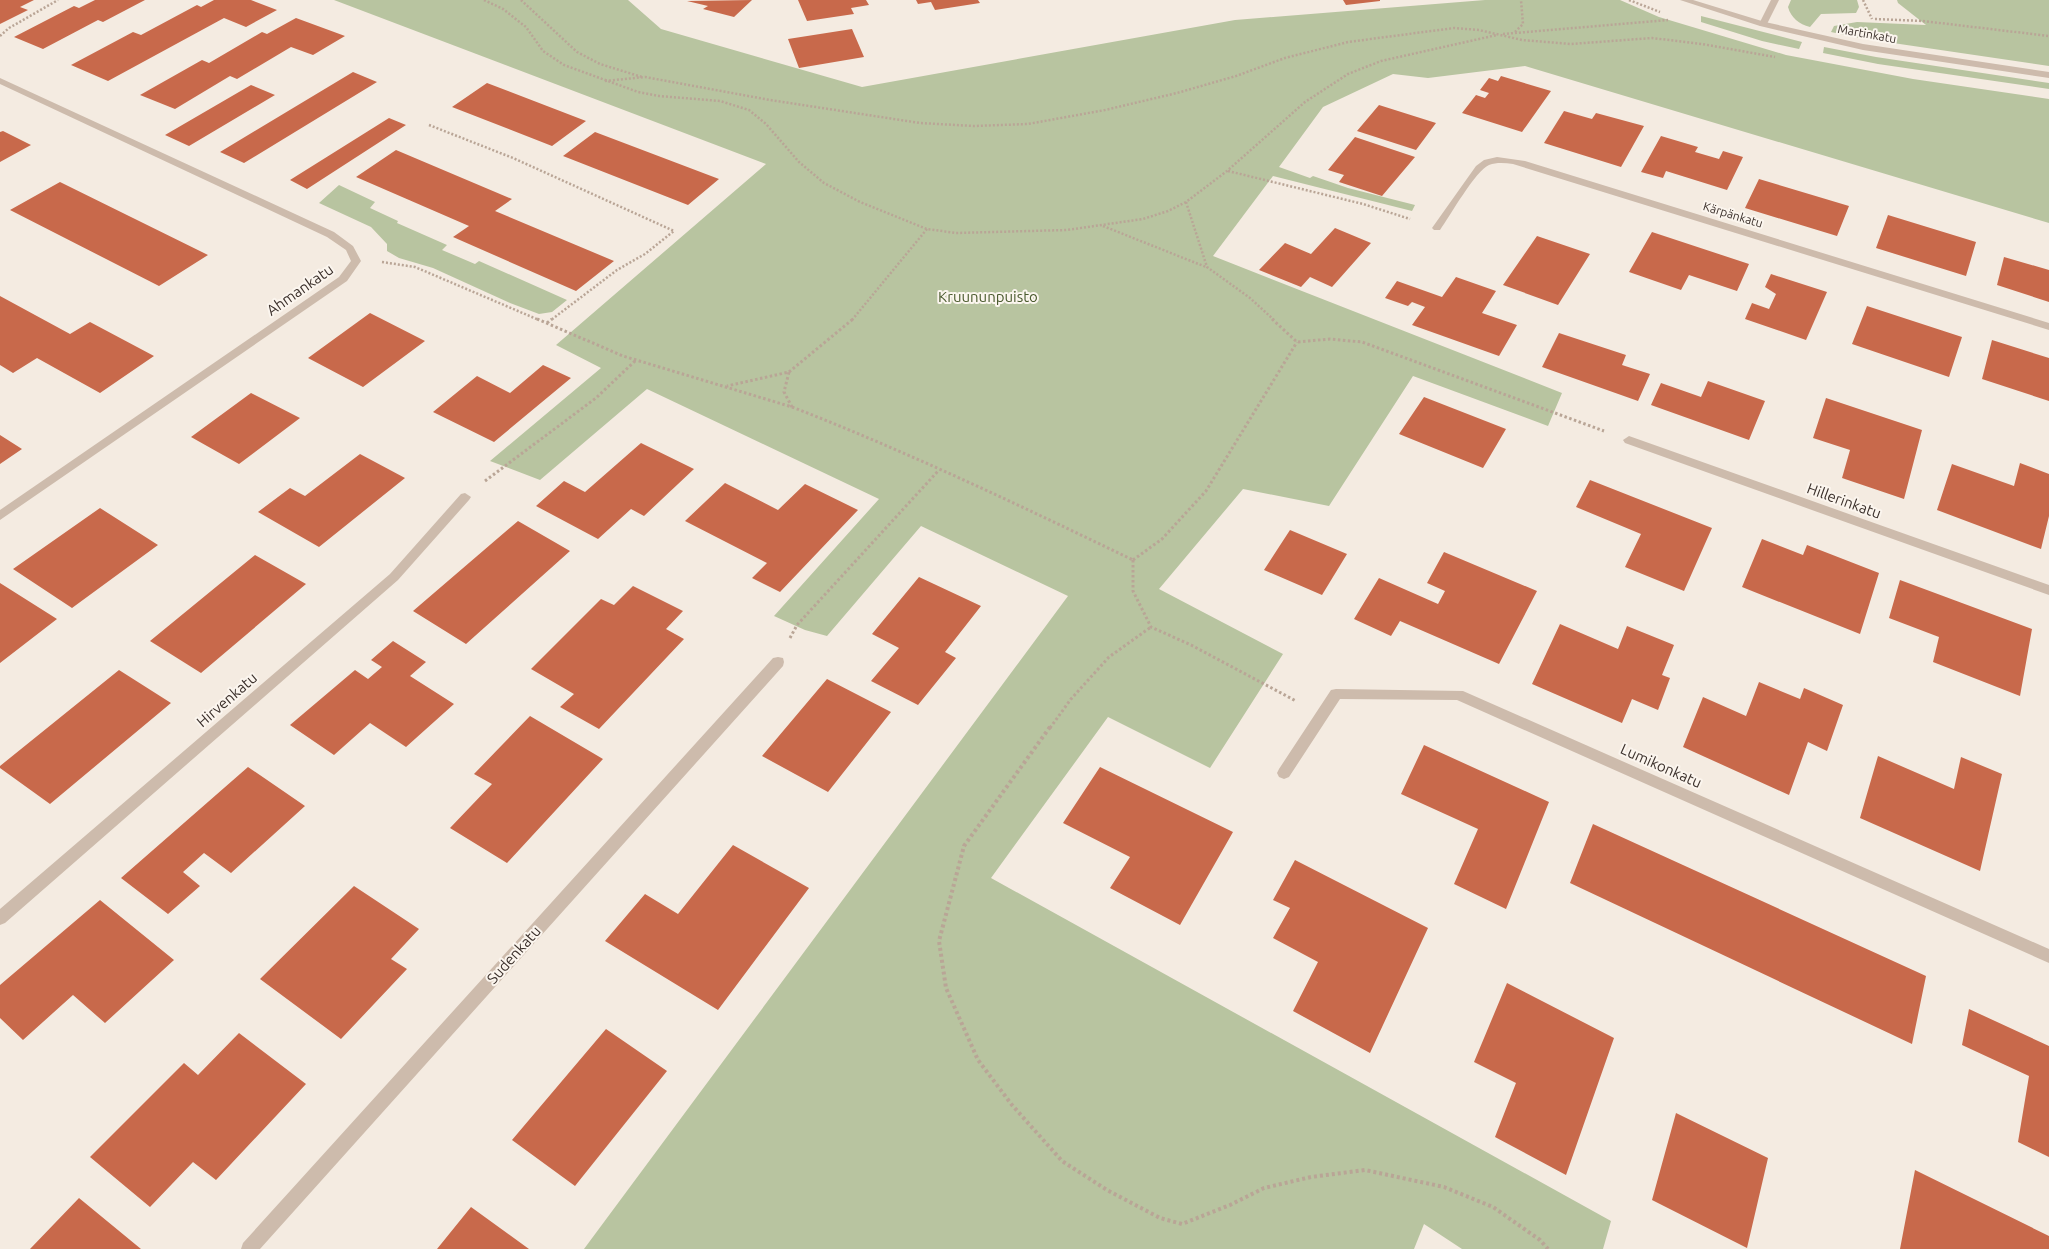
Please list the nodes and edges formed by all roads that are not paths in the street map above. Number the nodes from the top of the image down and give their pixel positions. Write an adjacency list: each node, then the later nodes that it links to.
1 (1684, 0): 3 (street, Martinkatu)
2 (1775, 0): 3 (street)
3 (1763, 24): 4 (street, Martinkatu)
4 (2049, 75)
5 (0, 81): 10 (street, Ahmankatu)
6 (1437, 228): 7 (street, Kärpänkatu)
7 (2049, 327)
8 (1630, 440): 11 (street, Hillerinkatu)
9 (465, 497): 14 (street, Hirvenkatu)
10 (0, 516)
11 (2049, 590)
12 (778, 662): 16 (street, Sudenkatu)
13 (1284, 773): 15 (street, Lumikonkatu)
14 (0, 918)
15 (2049, 956)
16 (249, 1249)

